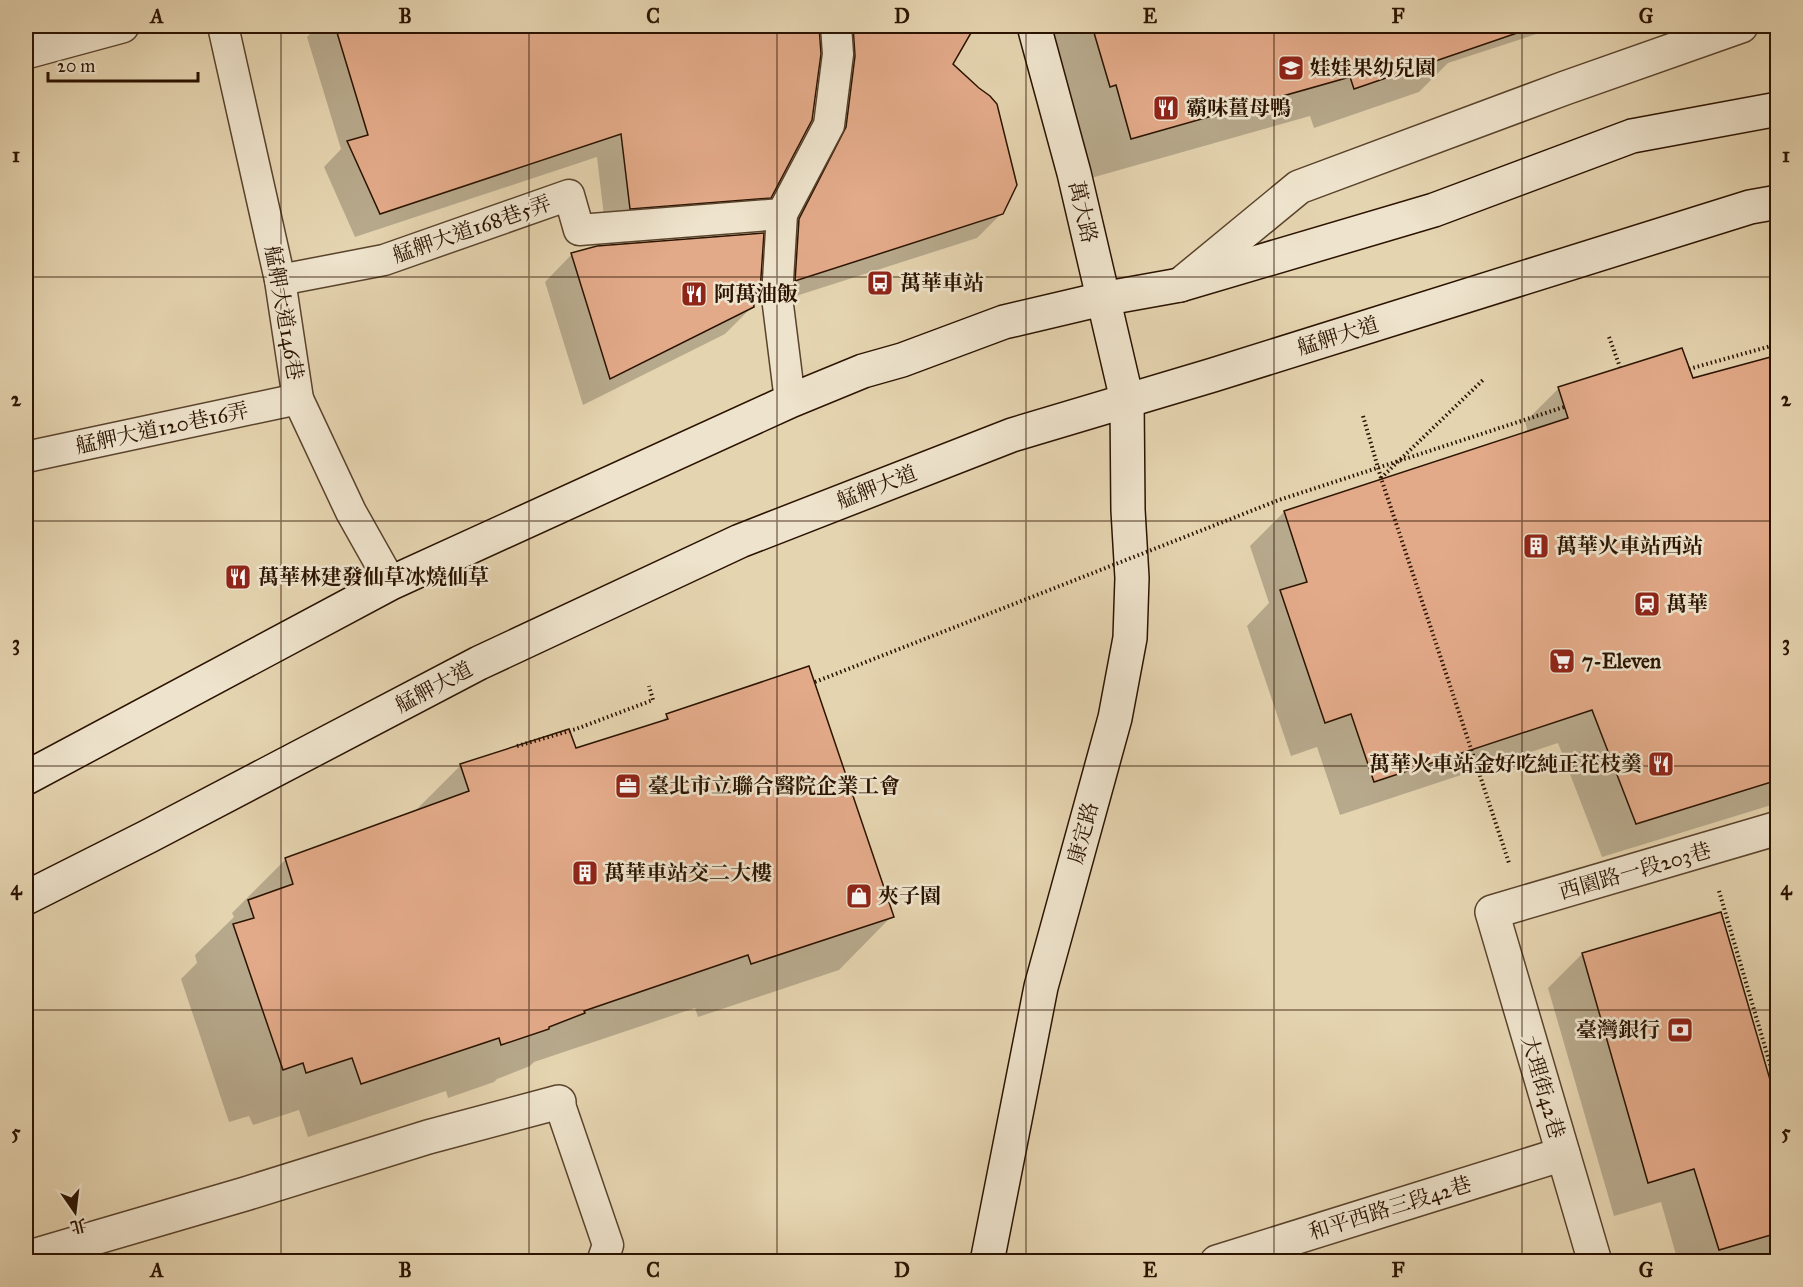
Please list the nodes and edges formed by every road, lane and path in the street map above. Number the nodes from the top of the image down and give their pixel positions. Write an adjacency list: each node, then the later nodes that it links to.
1 (122, 26): 6 (main road)
2 (223, 26): 10 (lane, 艋舺大道146巷)
3 (836, 26): 9 (lane)
4 (1034, 26): 12 (main road, 萬大路)
5 (1741, 26): 11 (main road)
6 (26, 52)
7 (1778, 109): 11 (main road)
8 (1778, 202): 19 (main road, 艋舺大道)
9 (782, 214): 10 (lane, 艋舺大道168巷5弄); 20 (lane)
10 (280, 280): 18 (lane, 艋舺大道146巷)
11 (1180, 285): 12 (main road)
12 (1102, 299): 19 (main road, 萬大路); 20 (main road)
13 (1609, 337): 15 (path)
14 (1778, 344): 16 (path)
15 (1620, 368)
16 (1689, 369)
17 (1484, 379): 24 (path)
18 (298, 399): 23 (lane, 艋舺大道120巷16弄); 25 (lane, 艋舺大道146巷)
19 (1127, 400): 32 (main road, 艋舺大道); 40 (main road, 康定路)
20 (790, 401): 25 (main road)
21 (1564, 407): 26 (path, bridge)
22 (1363, 416): 24 (path)
23 (26, 457)
24 (1381, 478): 33 (path)
25 (391, 584): 29 (main road)
26 (814, 682)
27 (649, 686): 28 (path)
28 (517, 746)
29 (26, 778)
30 (1778, 828): 31 (main road, 西園路一段203巷)
31 (1707, 850): 33 (main road, 西園路一段203巷); 34 (path)
32 (26, 898)
33 (1507, 908): 36 (main road, 大理街42巷)
34 (1778, 1091)
35 (559, 1102): 37 (main road); 39 (lane)
36 (1563, 1154): 41 (main road, 和平西路三段42巷); 42 (main road, 大理街42巷)
37 (26, 1258)
38 (1778, 1259): 43 (path)
39 (602, 1262)
40 (987, 1262)
41 (1217, 1262)
42 (1595, 1262)
43 (1769, 1262)

